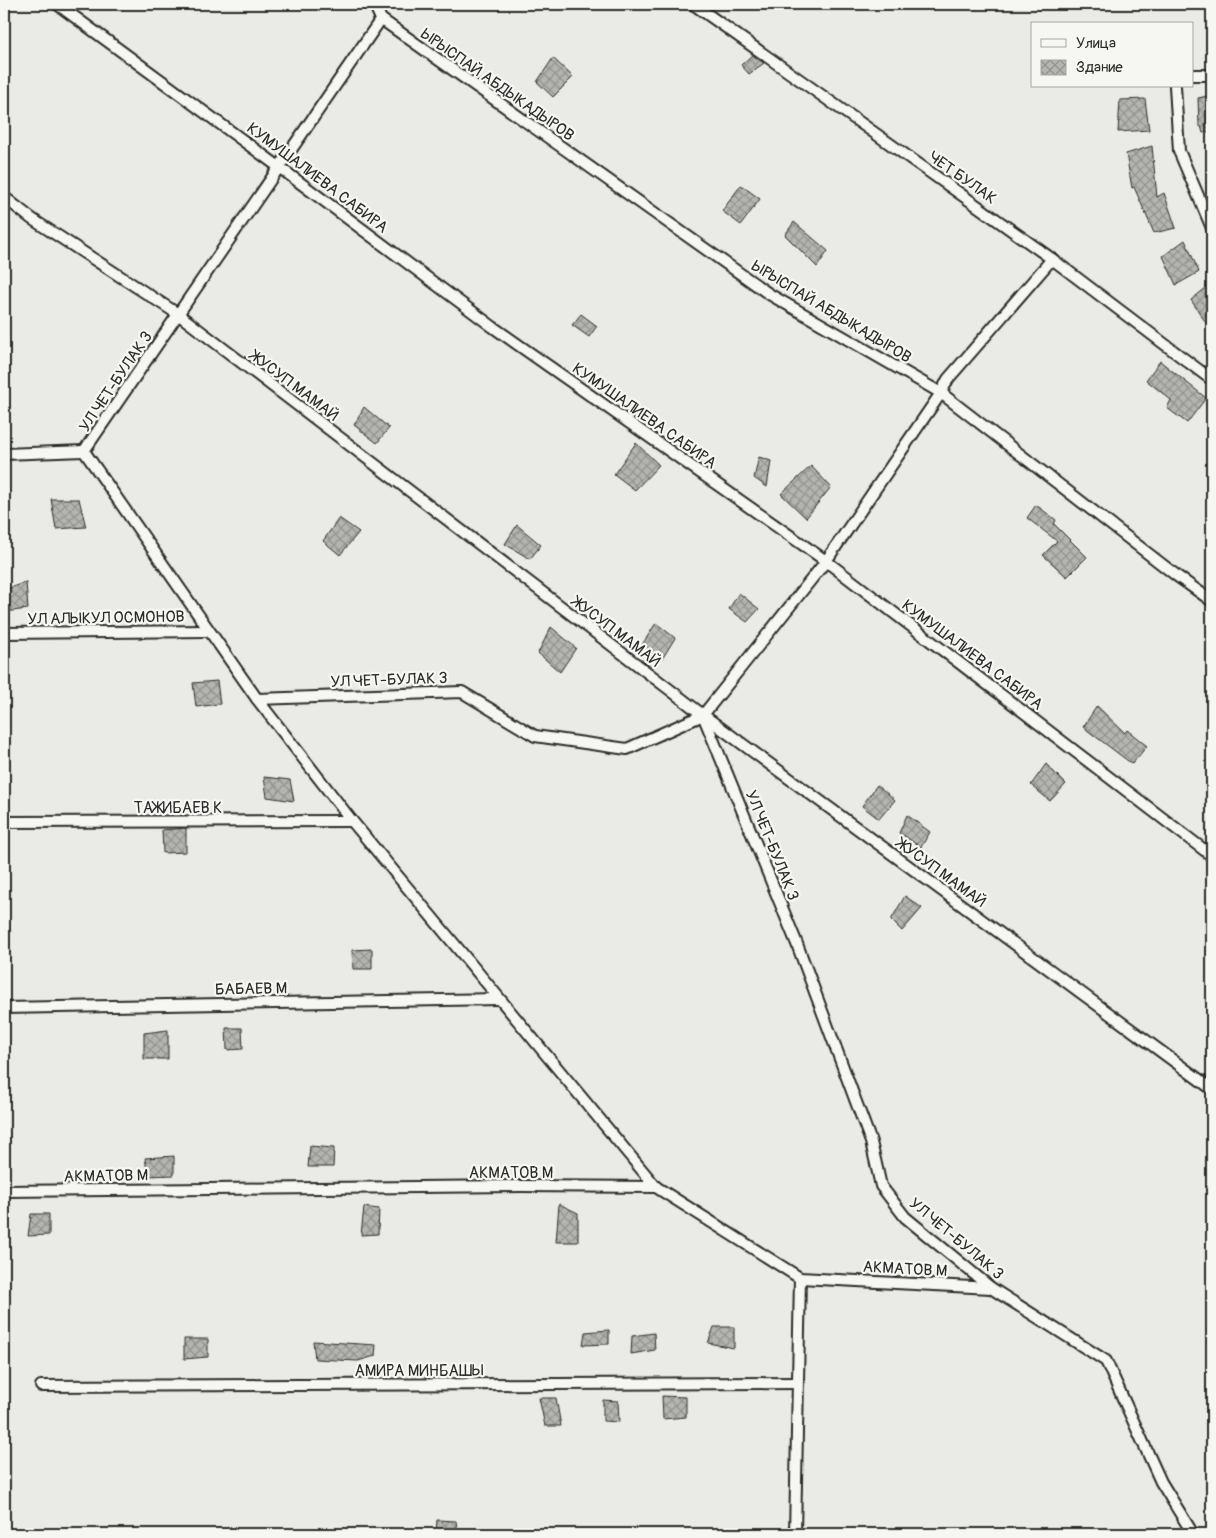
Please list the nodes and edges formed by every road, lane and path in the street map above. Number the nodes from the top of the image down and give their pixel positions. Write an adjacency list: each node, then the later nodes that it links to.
1 (56, 4): 8 (street, КУМУШАЛИЕВА САБИРА)
2 (374, 4): 4 (street)
3 (693, 4): 11 (street, ЧЕТ БУЛАК)
4 (381, 19): 8 (street, УЛ ЧЕТ-БУЛАК 3); 14 (street, ЫРЫСПАЙ АБДЫКАДЫРОВ)
5 (1194, 75): 6 (street)
6 (1212, 75)
7 (1175, 88): 10 (street)
8 (279, 167): 12 (street, УЛ ЧЕТ-БУЛАК 3); 17 (street, КУМУШАЛИЕВА САБИРА)
9 (4, 197): 12 (street, ЖУСУП МАМАЙ)
10 (1212, 228)
11 (1052, 259): 13 (street, ЧЕТ БУЛАК); 14 (street)
12 (178, 314): 15 (street, УЛ ЧЕТ-БУЛАК 3); 22 (street, ЖУСУП МАМАЙ)
13 (1212, 380)
14 (941, 393): 17 (street); 18 (street, ЫРЫСПАЙ АБДЫКАДЫРОВ)
15 (84, 451): 16 (street); 19 (street, УЛ ЧЕТ-БУЛАК 3)
16 (4, 454)
17 (826, 561): 22 (street); 25 (street, КУМУШАЛИЕВА САБИРА)
18 (1212, 602)
19 (209, 631): 20 (street, УЛ АЛЫКУЛ ОСМОНОВ); 21 (street, УЛ ЧЕТ-БУЛАК 3)
20 (4, 633)
21 (257, 699): 22 (street, УЛ ЧЕТ-БУЛАК 3); 23 (street)
22 (703, 715): 28 (street, ЖУСУП МАМАЙ); 32 (street, УЛ ЧЕТ-БУЛАК 3)
23 (352, 821): 24 (street, ТАЖИБАЕВ К); 26 (street)
24 (4, 822)
25 (1212, 856)
26 (499, 999): 27 (street, БАБАЕВ М); 29 (street)
27 (4, 1008)
28 (1212, 1089)
29 (656, 1187): 30 (street, АКМАТОВ М); 31 (street, АКМАТОВ М)
30 (4, 1191)
31 (800, 1278): 32 (street, АКМАТОВ М); 33 (street)
32 (991, 1288): 36 (street, УЛ ЧЕТ-БУЛАК 3)
33 (798, 1383): 34 (street, АМИРА МИНБАШЫ); 35 (street)
34 (41, 1386)
35 (795, 1534)
36 (1193, 1534)

